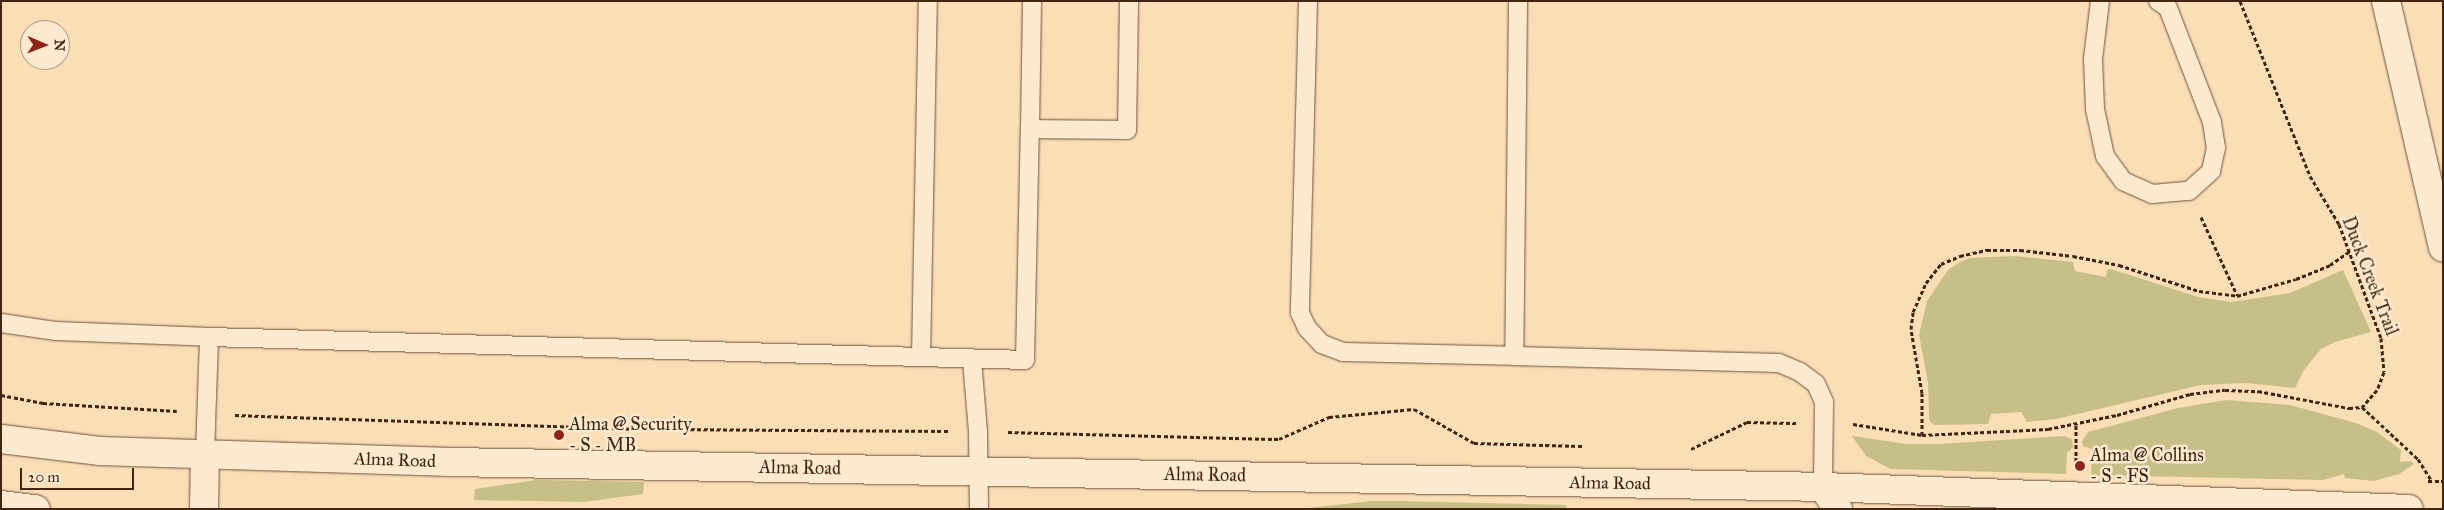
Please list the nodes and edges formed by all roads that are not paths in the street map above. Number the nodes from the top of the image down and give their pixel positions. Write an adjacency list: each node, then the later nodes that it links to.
1 (928, 1): 13 (lane)
2 (1032, 1): 9 (lane)
3 (1128, 1): 9 (lane)
4 (1308, 1): 14 (lane)
5 (1518, 1): 14 (lane)
6 (2100, 1): 7 (lane)
7 (2158, 1)
8 (2386, 1): 10 (street)
9 (1030, 129): 15 (lane)
10 (2443, 248)
11 (1, 323): 12 (lane)
12 (209, 338): 13 (lane); 17 (lane)
13 (921, 356): 15 (lane)
14 (1514, 356): 19 (lane)
15 (972, 360): 18 (lane)
16 (1, 439): 17 (street, Alma Road)
17 (205, 454): 18 (street, Alma Road); 22 (street)
18 (979, 470): 19 (street, Alma Road); 23 (lane)
19 (1831, 498): 24 (street, Alma Road)
20 (1, 505): 21 (street)
21 (36, 509)
22 (204, 509)
23 (979, 509)
24 (2409, 509)

